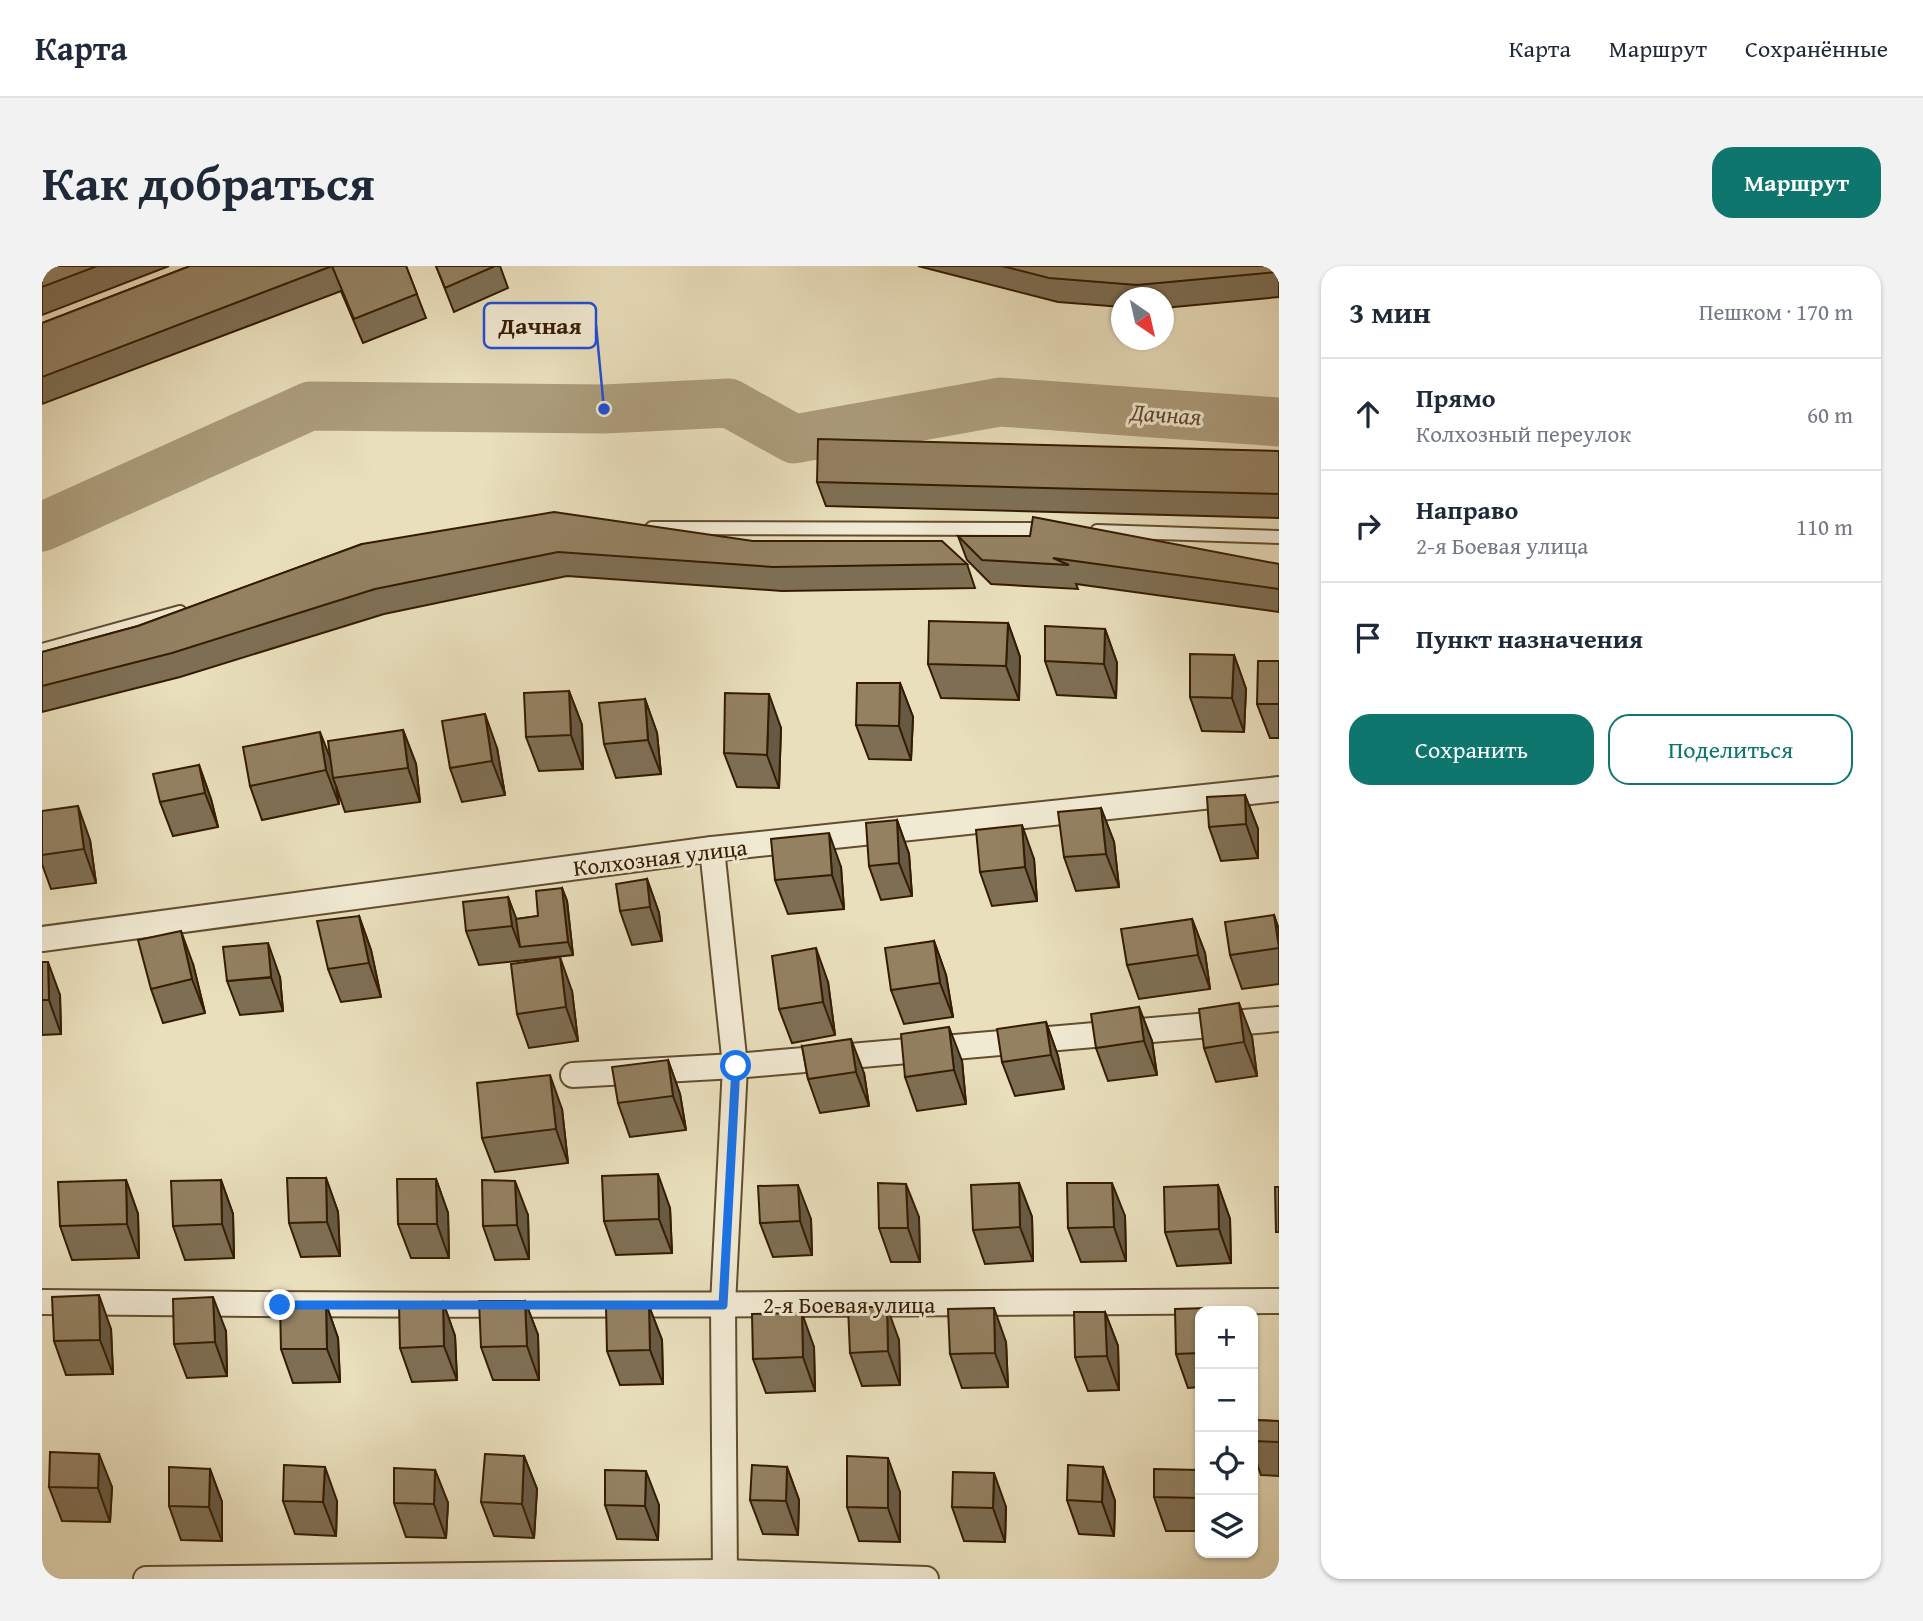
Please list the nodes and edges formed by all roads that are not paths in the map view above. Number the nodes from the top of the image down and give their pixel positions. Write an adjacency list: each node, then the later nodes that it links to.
1 (642, 528): 2 (lane)
2 (1055, 530)
3 (1083, 531): 4 (lane)
4 (1279, 537)
5 (187, 610): 6 (lane)
6 (42, 650)
7 (1279, 789): 8 (street, Колхозная улица)
8 (712, 849): 9 (street, Колхозная улица); 11 (street)
9 (42, 939)
10 (1279, 1019): 11 (street)
11 (736, 1066): 12 (street); 15 (street)
12 (573, 1074)
13 (1279, 1301): 15 (street, 2-я Боевая улица)
14 (42, 1302): 15 (street, 2-я Боевая улица)
15 (723, 1305): 16 (street)
16 (724, 1575): 17 (street); 18 (street)
17 (146, 1579)
18 (926, 1579)

